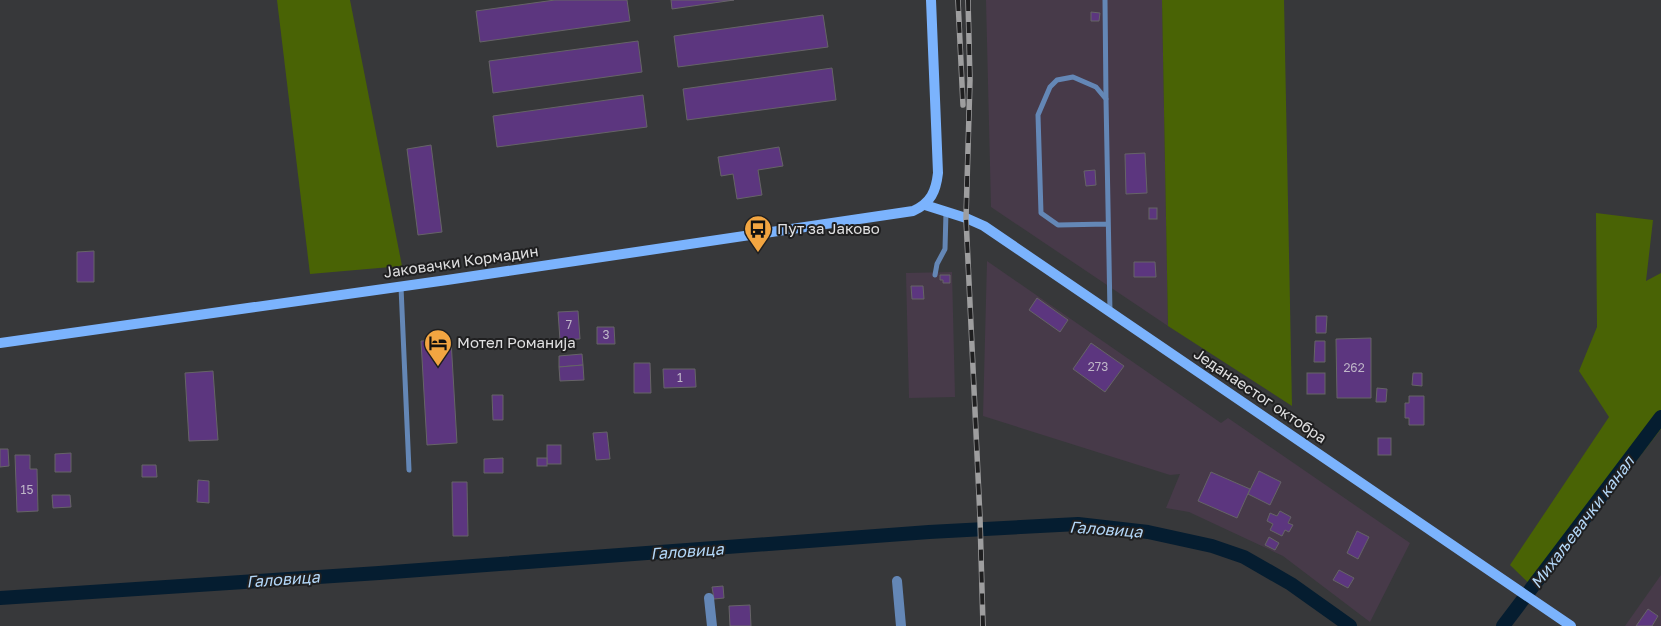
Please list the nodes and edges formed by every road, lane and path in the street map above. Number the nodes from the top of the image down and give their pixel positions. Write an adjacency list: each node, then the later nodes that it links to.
1 (931, 0): 4 (main road)
2 (1105, 0): 3 (lane)
3 (1106, 100): 6 (lane); 6 (lane)
4 (925, 205): 5 (main road, Једанаестог октобра); 8 (main road, Јаковачки Кормадин)
5 (946, 212): 7 (lane); 9 (main road, Једанаестог октобра)
6 (1108, 224): 9 (lane)
7 (935, 274)
8 (401, 286): 10 (main road, Јаковачки Кормадин); 11 (lane)
9 (1110, 313): 16 (main road, Једанаестог октобра)
10 (0, 343)
11 (409, 470)
12 (897, 581): 15 (street)
13 (709, 598): 14 (street)
14 (712, 626)
15 (901, 626)
16 (1571, 626)

